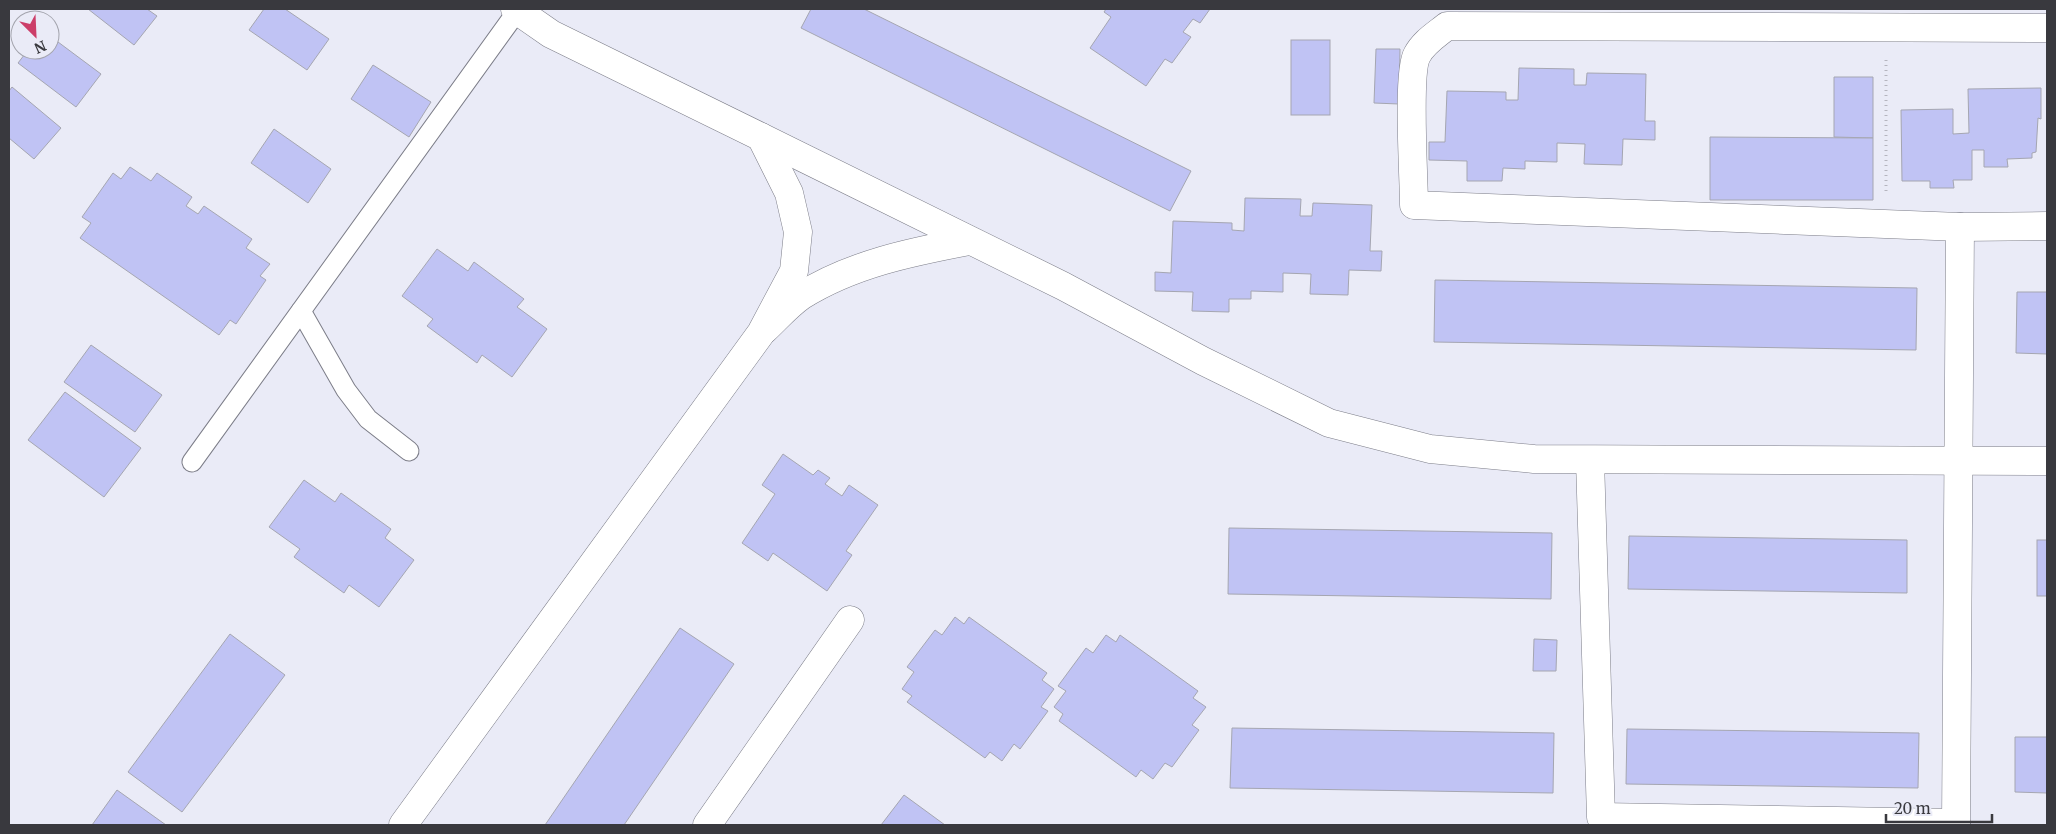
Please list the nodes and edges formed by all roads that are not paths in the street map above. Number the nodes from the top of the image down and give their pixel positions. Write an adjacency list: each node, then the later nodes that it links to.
1 (516, 10): 3 (street); 7 (lane)
2 (2047, 28): 5 (street)
3 (761, 136): 6 (street); 8 (street)
4 (2047, 226): 5 (street)
5 (1960, 227): 10 (street)
6 (969, 241): 8 (street); 11 (street)
7 (302, 311): 9 (lane); 13 (lane)
8 (761, 333): 16 (street)
9 (409, 451)
10 (1958, 459): 11 (street); 12 (street); 15 (street)
11 (1590, 460): 15 (street)
12 (2047, 461)
13 (192, 462)
14 (850, 620): 17 (street)
15 (1956, 824)
16 (402, 825)
17 (707, 825)

